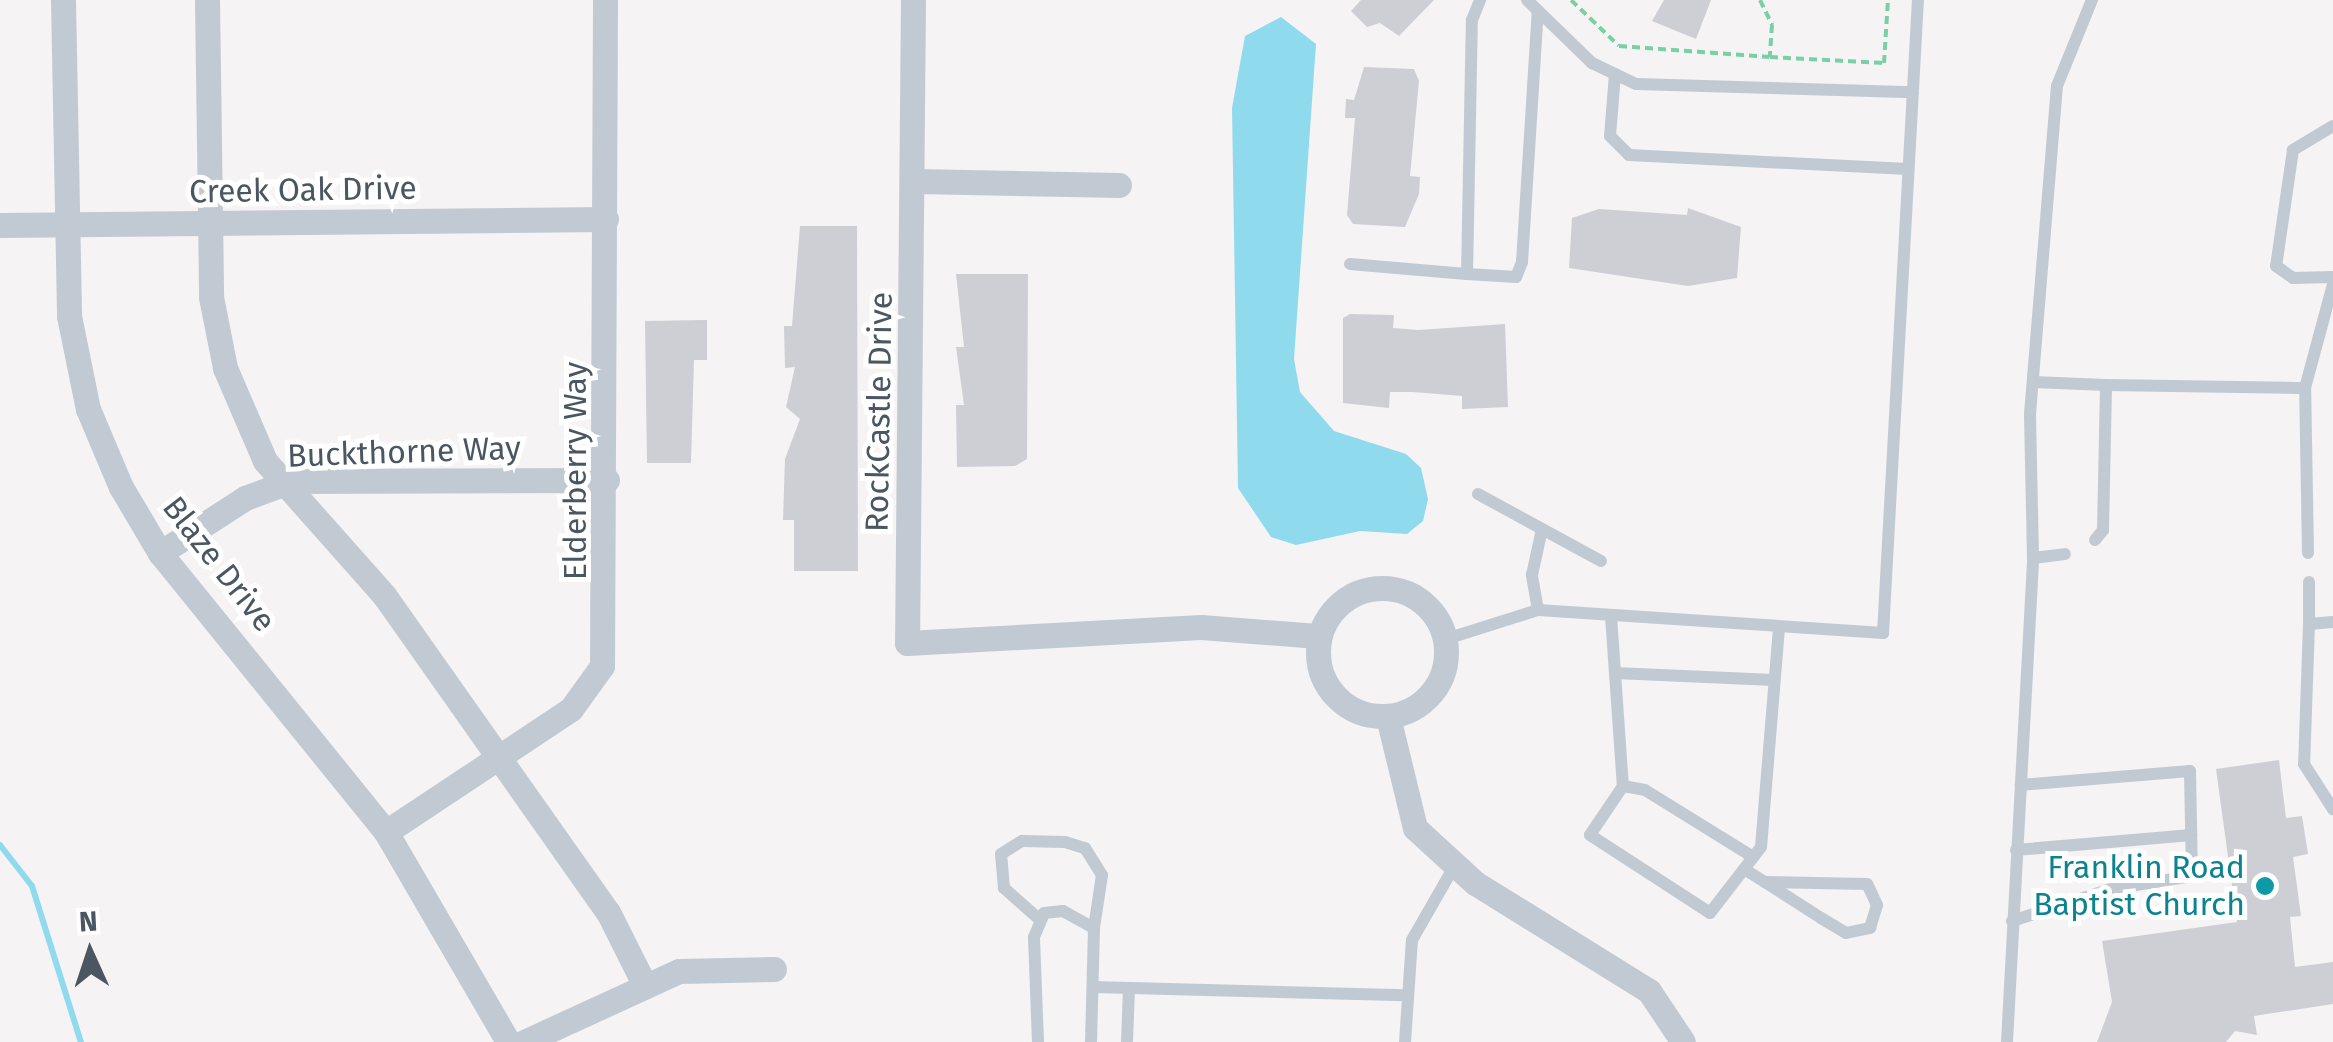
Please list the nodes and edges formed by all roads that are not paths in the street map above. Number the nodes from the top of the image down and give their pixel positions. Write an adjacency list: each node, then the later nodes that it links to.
1 (63, 0): 19 (street, Blaze Drive)
2 (207, 0): 17 (street)
3 (605, 0): 16 (street, Elderberry Way)
4 (913, 0): 14 (street, RockCastle Drive)
5 (1480, 0): 21 (lane)
6 (1527, 0): 9 (lane)
7 (1918, 0): 11 (lane)
8 (2092, 0): 23 (lane)
9 (1538, 11): 10 (lane); 21 (lane)
10 (1615, 74): 11 (lane); 13 (lane)
11 (1913, 92): 13 (lane)
12 (2333, 126): 22 (lane)
13 (1908, 170): 41 (lane)
14 (914, 181): 15 (street); 42 (street, RockCastle Drive)
15 (1119, 184)
16 (606, 219): 17 (street, Creek Oak Drive); 26 (street, Elderberry Way)
17 (208, 224): 19 (street, Creek Oak Drive); 27 (street)
18 (0, 225): 19 (street, Creek Oak Drive)
19 (64, 226): 31 (street, Blaze Drive)
20 (1350, 264): 21 (lane)
21 (1467, 274)
22 (2333, 280): 25 (lane)
23 (2033, 382): 24 (lane); 34 (lane)
24 (2106, 385): 25 (lane); 30 (lane)
25 (2305, 388): 32 (lane)
26 (607, 480): 27 (street, Buckthorne Way); 47 (street, Elderberry Way)
27 (285, 484): 31 (street, Buckthorne Way); 47 (street)
28 (1478, 494): 29 (lane)
29 (1542, 529): 35 (lane); 37 (lane)
30 (2095, 540)
31 (160, 553): 51 (street, Blaze Drive)
32 (2308, 553)
33 (2066, 554): 34 (lane)
34 (2033, 558): 48 (lane)
35 (1601, 561)
36 (2309, 582): 40 (lane)
37 (1538, 610): 38 (lane); 43 (lane)
38 (1611, 616): 41 (lane); 44 (lane)
39 (2333, 622): 40 (lane)
40 (2310, 624): 50 (lane)
41 (1778, 630): 45 (lane)
42 (1318, 636): 43 (street); 46 (street)
43 (1446, 639): 46 (street)
44 (1615, 673): 45 (lane); 49 (lane)
45 (1774, 680): 54 (lane)
46 (1388, 717): 55 (street)
47 (501, 756): 51 (street, Elderberry Way); 61 (street)
48 (2021, 785): 52 (lane); 53 (lane)
49 (1623, 786): 54 (lane); 54 (lane)
50 (2332, 806)
51 (386, 832): 65 (street, Blaze Drive)
52 (2191, 835): 53 (lane); 58 (lane)
53 (2016, 850): 58 (lane)
54 (1748, 863): 56 (lane)
55 (1456, 865): 64 (lane); 71 (street)
56 (1764, 882): 56 (lane)
57 (1039, 919): 59 (lane); 59 (lane); 67 (lane)
58 (2012, 921): 72 (lane)
59 (1094, 928): 62 (lane)
60 (774, 968): 61 (street)
61 (645, 986): 66 (street)
62 (1093, 987): 63 (lane); 68 (lane)
63 (1128, 988): 64 (lane); 69 (lane)
64 (1405, 995): 70 (lane)
65 (508, 1042)
66 (524, 1042)
67 (1038, 1042)
68 (1091, 1042)
69 (1127, 1042)
70 (1404, 1042)
71 (1683, 1042)
72 (2006, 1042)

